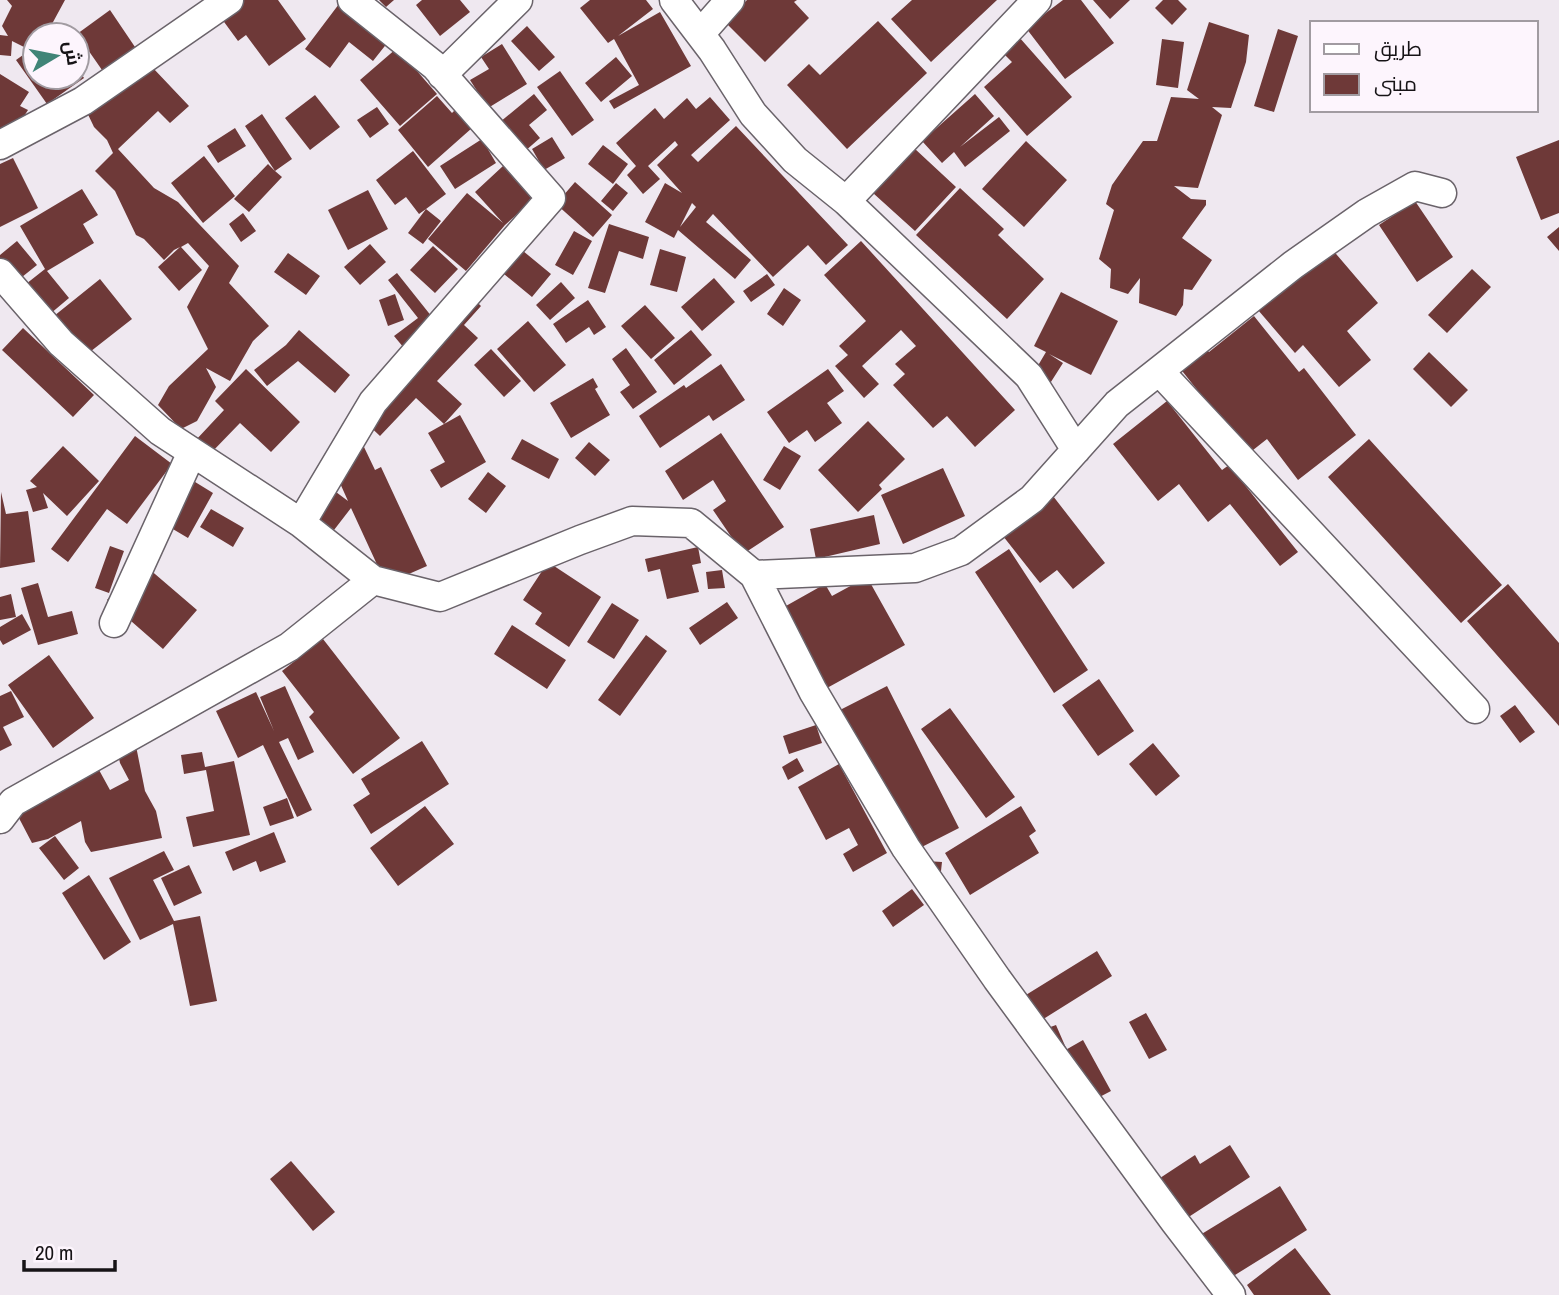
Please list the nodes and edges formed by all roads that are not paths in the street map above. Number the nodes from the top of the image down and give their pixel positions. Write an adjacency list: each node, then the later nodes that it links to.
1 (229, 0): 9 (street)
2 (352, 0): 8 (street)
3 (518, 0): 8 (street)
4 (674, 0): 7 (street)
5 (730, 0): 7 (street)
6 (1037, 0): 11 (street)
7 (700, 34): 11 (street)
8 (443, 75): 16 (street)
9 (0, 145)
10 (1442, 193): 13 (street)
11 (846, 201): 14 (street)
12 (0, 274): 15 (street)
13 (1159, 371): 14 (street); 20 (street)
14 (1076, 450): 17 (street)
15 (192, 452): 16 (street); 19 (street)
16 (301, 523): 18 (street)
17 (754, 575): 18 (street); 22 (street)
18 (373, 580): 21 (street)
19 (114, 623)
20 (1475, 709)
21 (0, 819)
22 (1231, 1295)

